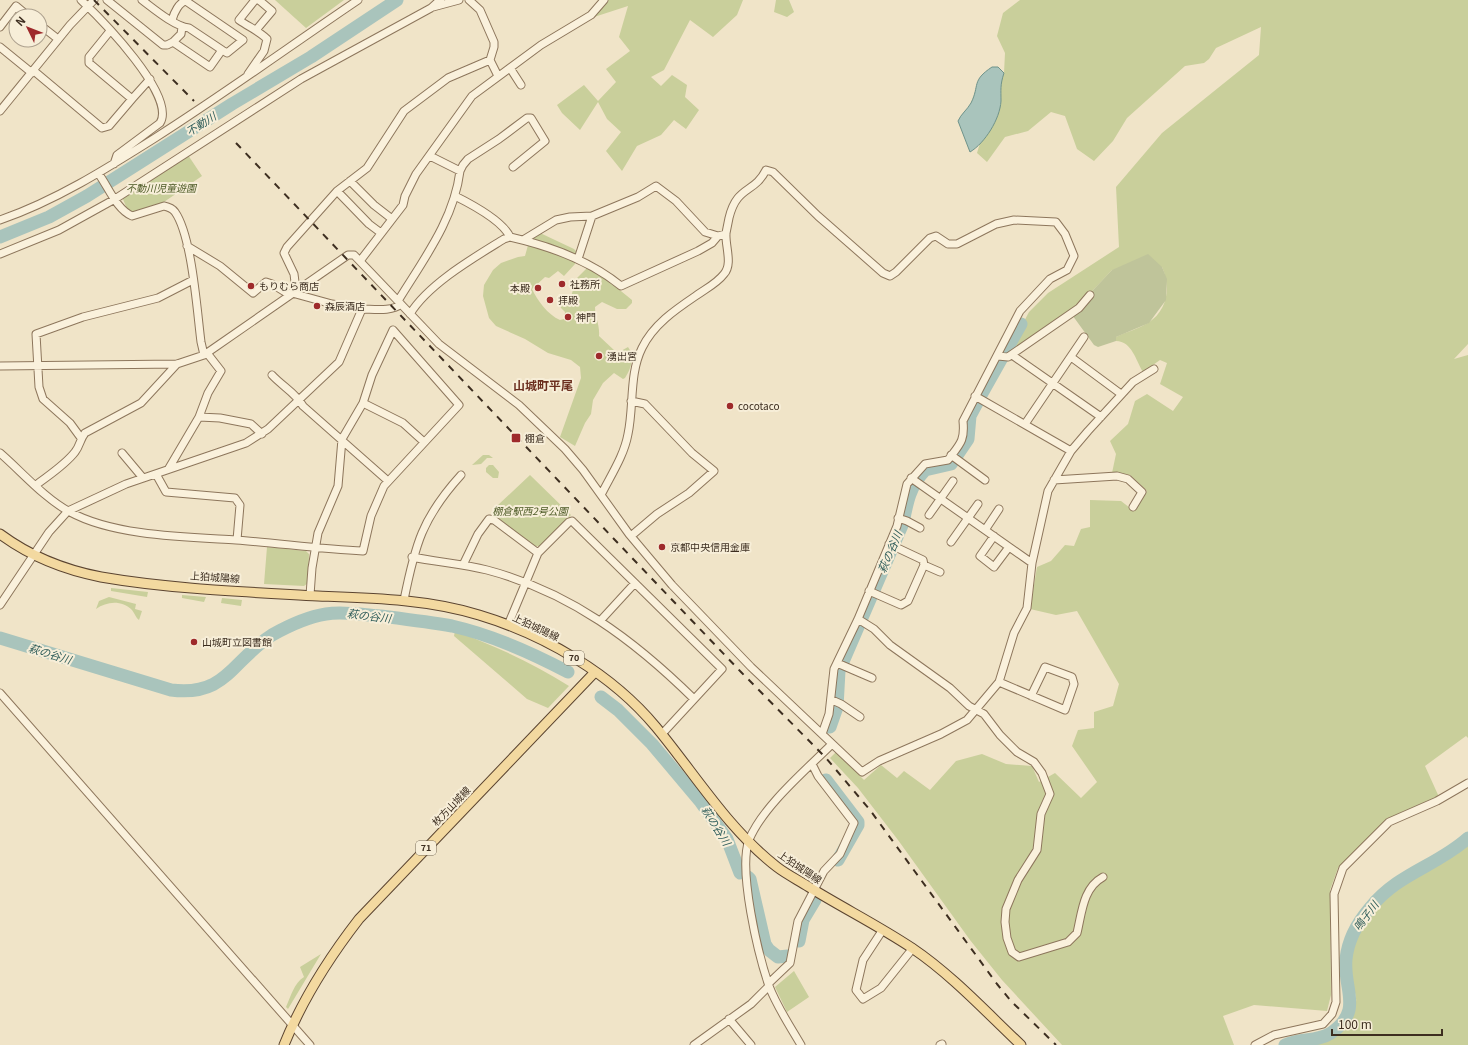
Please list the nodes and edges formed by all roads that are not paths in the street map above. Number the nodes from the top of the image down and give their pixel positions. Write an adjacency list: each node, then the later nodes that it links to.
1 (81, 0): 12 (street)
2 (94, 0): 12 (street)
3 (107, 0): 22 (street)
4 (142, 0): 15 (street)
5 (256, 0): 18 (street)
6 (259, 0): 18 (street)
7 (358, 0): 30 (street)
8 (440, 0): 13 (street)
9 (459, 0): 13 (street)
10 (469, 0): 25 (street)
11 (604, 0): 26 (street)
12 (88, 6): 20 (street); 21 (street)
13 (431, 8): 42 (street)
14 (8, 16): 16 (street)
15 (172, 20): 17 (street); 24 (street)
16 (0, 27)
17 (182, 27): 22 (street); 24 (street)
18 (256, 30): 30 (street)
19 (48, 31): 21 (street)
20 (110, 31): 29 (street); 32 (street)
21 (58, 39): 27 (street)
22 (173, 42): 24 (street)
23 (0, 47): 27 (street)
24 (222, 50)
25 (490, 60): 28 (street); 39 (street)
26 (510, 68): 28 (street); 31 (street)
27 (33, 72): 32 (street); 33 (street)
28 (498, 76): 34 (street)
29 (150, 79): 32 (street); 35 (street)
30 (245, 79): 35 (street)
31 (521, 85)
32 (132, 99)
33 (0, 111)
34 (430, 156): 37 (street); 44 (street)
35 (114, 164): 38 (street)
36 (513, 167): 37 (street)
37 (460, 171): 41 (street)
38 (100, 174): 42 (street); 45 (street)
39 (350, 181): 40 (street); 44 (street)
40 (338, 191): 46 (street); 56 (street)
41 (455, 196): 49 (street); 58 (street)
42 (114, 197): 51 (street); 52 (street)
43 (592, 216): 48 (street); 50 (street); 53 (street)
44 (392, 219): 46 (street)
45 (0, 220)
46 (381, 233): 54 (street)
47 (726, 234): 48 (street); 64 (street); 75 (street)
48 (718, 236): 53 (street)
49 (510, 237): 50 (street); 60 (street)
50 (523, 240): 53 (street)
51 (187, 246): 55 (street); 56 (street)
52 (0, 254)
53 (578, 259)
54 (360, 261): 56 (street); 58 (street)
55 (193, 280): 62 (street); 67 (street)
56 (291, 294): 59 (street); 62 (street)
57 (1090, 295): 63 (street)
58 (399, 302): 59 (street); 60 (street)
59 (362, 309): 74 (street)
60 (410, 314): 98 (street)
61 (1084, 338): 65 (street)
62 (206, 354): 66 (street); 77 (street)
63 (1012, 354): 64 (street); 71 (street)
64 (1001, 357): 73 (street)
65 (1071, 357): 71 (street); 72 (street)
66 (176, 364): 67 (street); 81 (street)
67 (39, 365): 68 (street); 81 (street)
68 (0, 366)
69 (1154, 369): 72 (street)
70 (272, 375): 74 (street)
71 (1052, 383): 78 (street); 79 (street)
72 (1121, 394): 78 (street)
73 (975, 396): 79 (street); 87 (street)
74 (300, 400): 80 (street); 82 (street)
75 (632, 401): 98 (street); 110 (street)
76 (363, 403): 82 (street); 83 (street); 83 (street)
77 (199, 417): 80 (street); 88 (street)
78 (1101, 417): 84 (street)
79 (1025, 424): 84 (street)
80 (262, 434): 88 (street)
81 (81, 438): 97 (street)
82 (342, 439): 95 (street); 116 (street)
83 (424, 442): 95 (street)
84 (1071, 451): 94 (street)
85 (0, 453): 97 (street)
86 (122, 453): 91 (street)
87 (954, 457): 92 (street); 93 (street)
88 (169, 468): 89 (street)
89 (156, 474): 91 (street); 112 (street)
90 (461, 475): 119 (street)
91 (143, 478): 103 (street)
92 (914, 480): 99 (street); 106 (street)
93 (985, 480)
94 (1054, 480): 101 (street); 120 (street)
95 (388, 481): 116 (street)
96 (953, 481): 99 (street)
97 (36, 485): 103 (street)
98 (601, 495): 110 (street)
99 (940, 498): 104 (street); 105 (street)
100 (978, 504): 105 (street)
101 (1134, 507)
102 (999, 509): 108 (street)
103 (68, 511): 112 (street); 118 (street)
104 (929, 515)
105 (968, 518): 108 (street); 113 (street)
106 (902, 519): 107 (street); 114 (street)
107 (920, 528)
108 (985, 530): 111 (street)
109 (0, 534): 118 (main road, 上狛城陽線 / 70)
110 (631, 536): 144 (street)
111 (994, 536): 115 (street); 115 (street)
112 (237, 540): 116 (street)
113 (951, 542)
114 (892, 545): 122 (street); 126 (street)
115 (1009, 547): 120 (street)
116 (314, 549): 127 (street)
117 (538, 553): 121 (street); 124 (street); 125 (street)
118 (33, 555): 127 (main road, 上狛城陽線 / 70); 129 (street)
119 (412, 557): 121 (street); 128 (street)
120 (1032, 563): 136 (street)
121 (463, 565): 125 (street)
122 (924, 565): 123 (street); 126 (street)
123 (940, 572)
124 (634, 583): 130 (street); 139 (street)
125 (525, 584): 130 (street); 132 (street)
126 (872, 592): 131 (street)
127 (310, 595): 128 (main road, 上狛城陽線 / 70)
128 (404, 600): 132 (main road, 上狛城陽線 / 70)
129 (0, 605)
130 (601, 620): 139 (street)
131 (860, 620): 133 (street); 141 (street)
132 (508, 625): 134 (main road, 上狛城陽線 / 70)
133 (840, 665): 135 (street); 140 (street)
134 (595, 672): 143 (main road, 上狛城陽線 / 70); 155 (main road, 枚方山城線 / 71)
135 (872, 678)
136 (999, 682): 138 (street); 141 (street)
137 (0, 693): 155 (street)
138 (1031, 696): 138 (street)
139 (694, 699): 143 (street)
140 (835, 702): 142 (street); 144 (street)
141 (976, 710): 145 (street); 149 (street)
142 (860, 718)
143 (662, 734): 148 (main road, 上狛城陽線 / 70)
144 (822, 734): 145 (street)
145 (832, 744): 146 (street)
146 (812, 764): 148 (street); 150 (street)
147 (1468, 783): 162 (street)
148 (749, 841): 150 (main road, 上狛城陽線 / 70); 153 (street)
149 (1103, 877)
150 (814, 890): 151 (main road, 上狛城陽線 / 70); 153 (street)
151 (882, 931): 152 (main road, 上狛城陽線 / 70); 152 (street)
152 (913, 948): 161 (main road, 上狛城陽線 / 70)
153 (769, 985): 154 (street); 160 (street)
154 (729, 1019): 158 (street); 159 (street)
155 (292, 1025): 156 (main road, 枚方山城線 / 71); 157 (street)
156 (284, 1045)
157 (310, 1045)
158 (694, 1045)
159 (751, 1045)
160 (801, 1045)
161 (1021, 1045)
162 (1255, 1045)

